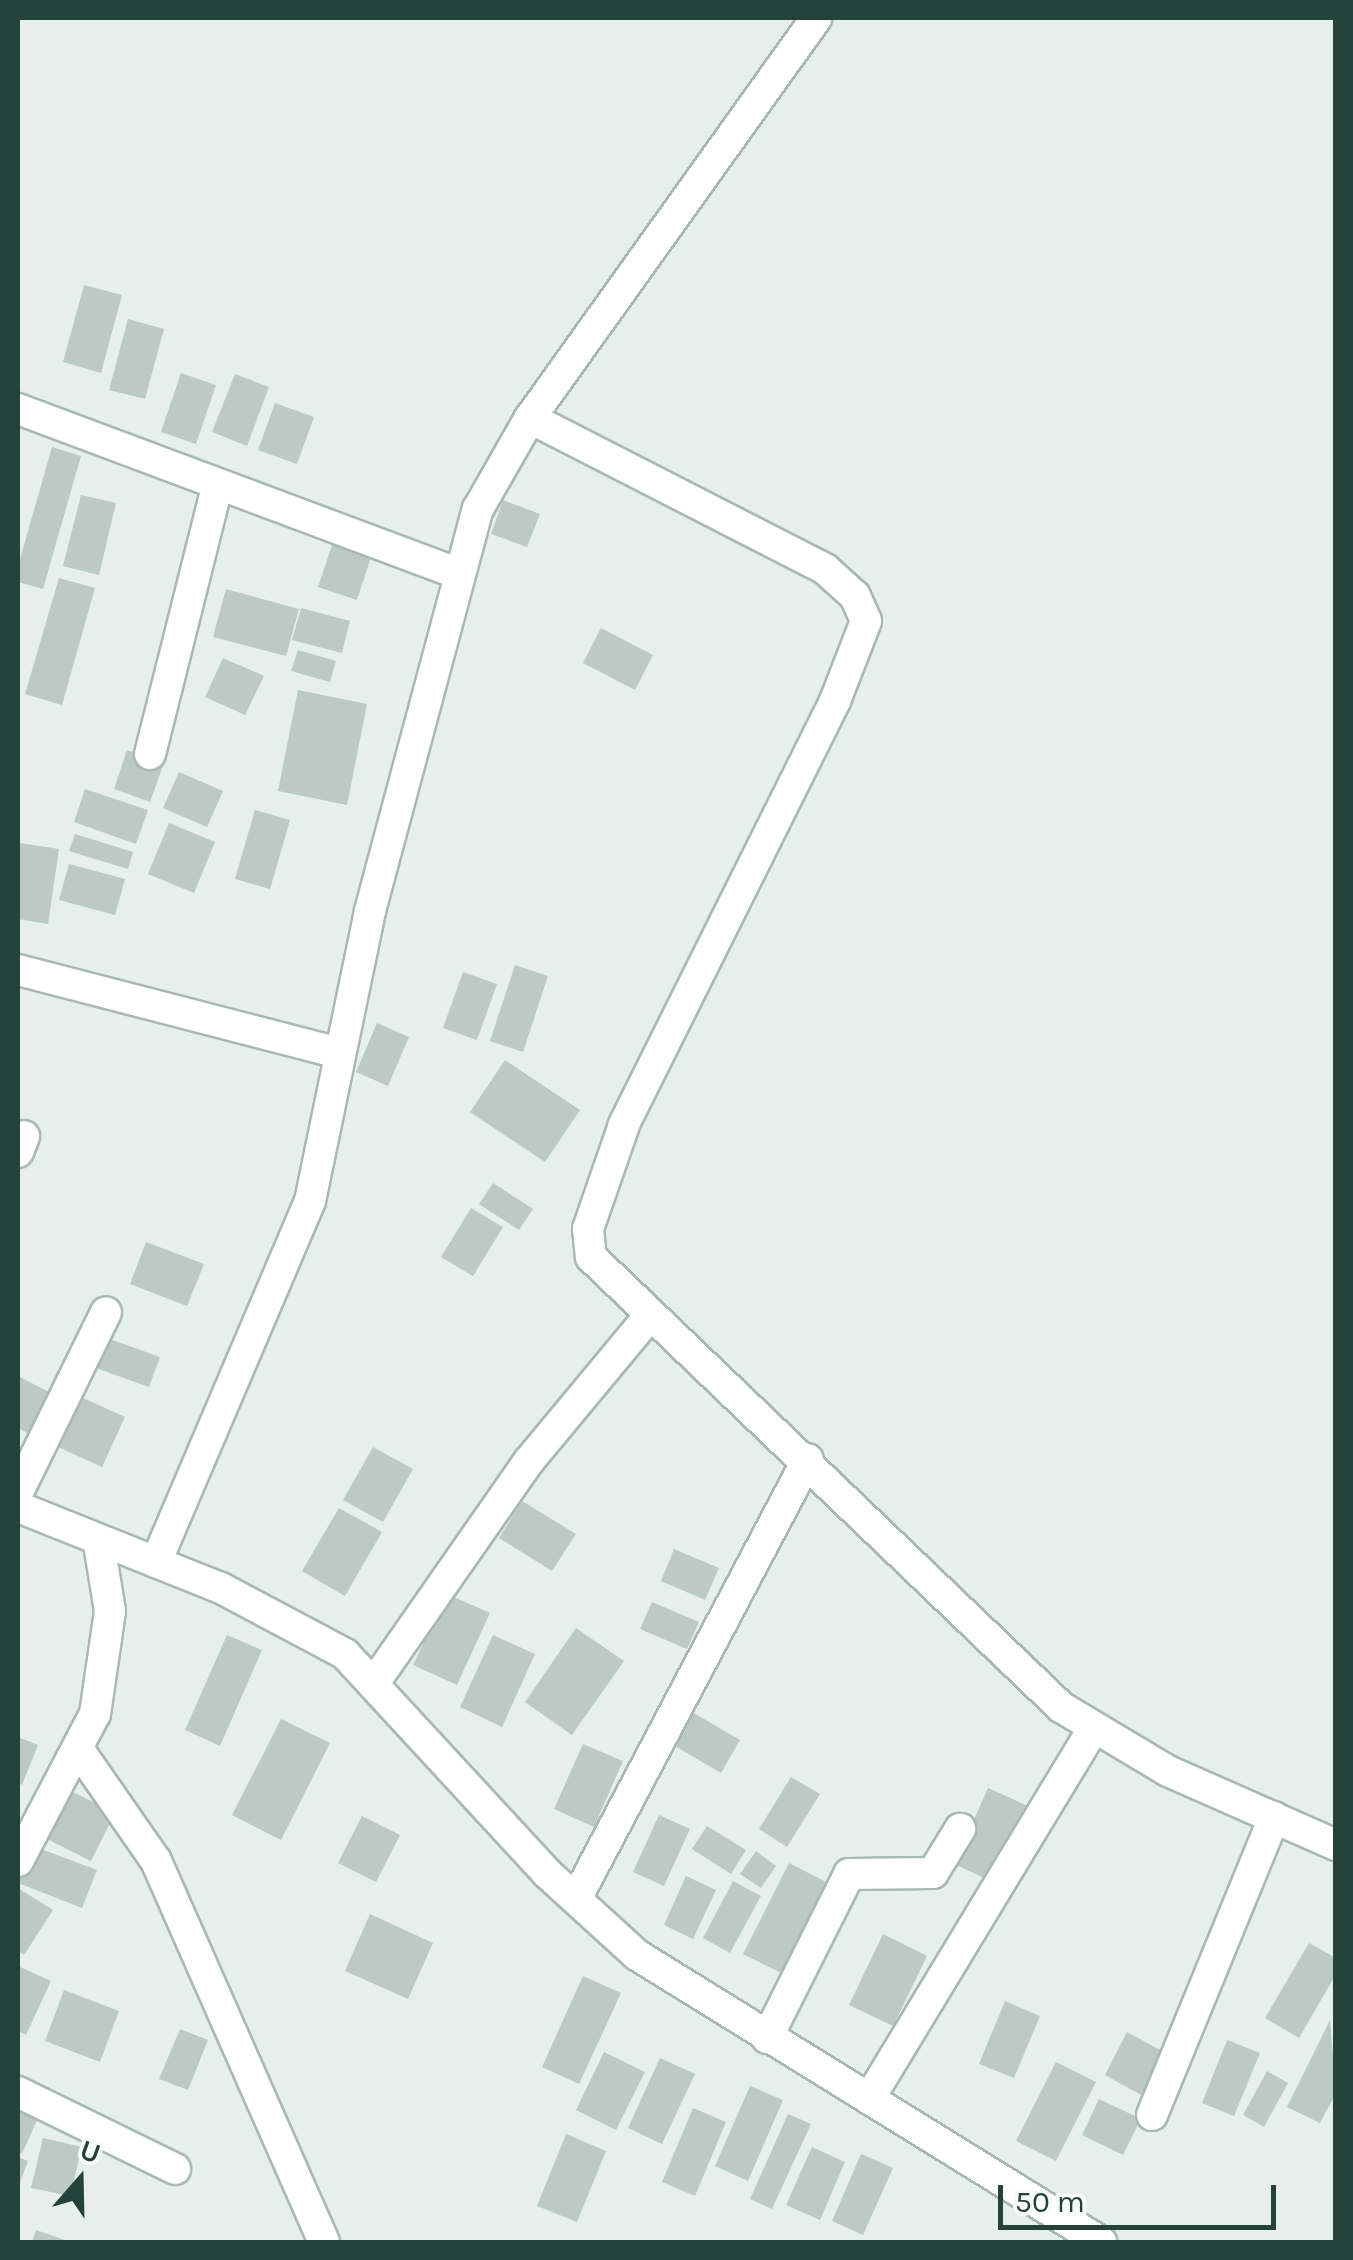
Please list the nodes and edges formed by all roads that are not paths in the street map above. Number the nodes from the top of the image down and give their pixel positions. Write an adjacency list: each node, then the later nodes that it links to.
1 (816, 18): 3 (street)
2 (18, 408): 4 (street)
3 (530, 418): 5 (street); 10 (street)
4 (217, 488): 5 (street); 6 (street)
5 (456, 573): 8 (street)
6 (150, 754)
7 (18, 970): 8 (street)
8 (318, 1047): 14 (street)
9 (106, 1312): 12 (street)
10 (650, 1314): 11 (street); 15 (street)
11 (808, 1460): 16 (street); 22 (street)
12 (18, 1492)
13 (18, 1507): 14 (street)
14 (131, 1554): 15 (street); 17 (street)
15 (374, 1683): 22 (street)
16 (1094, 1729): 18 (street); 25 (street)
17 (81, 1753): 21 (street); 28 (street)
18 (1274, 1817): 20 (street); 26 (street)
19 (960, 1829): 23 (street)
20 (1336, 1846)
21 (18, 1861)
22 (576, 1900): 23 (street)
23 (767, 2038): 25 (street)
24 (18, 2092): 27 (street)
25 (869, 2099): 29 (street)
26 (1152, 2116)
27 (175, 2169)
28 (324, 2242)
29 (1100, 2242)

